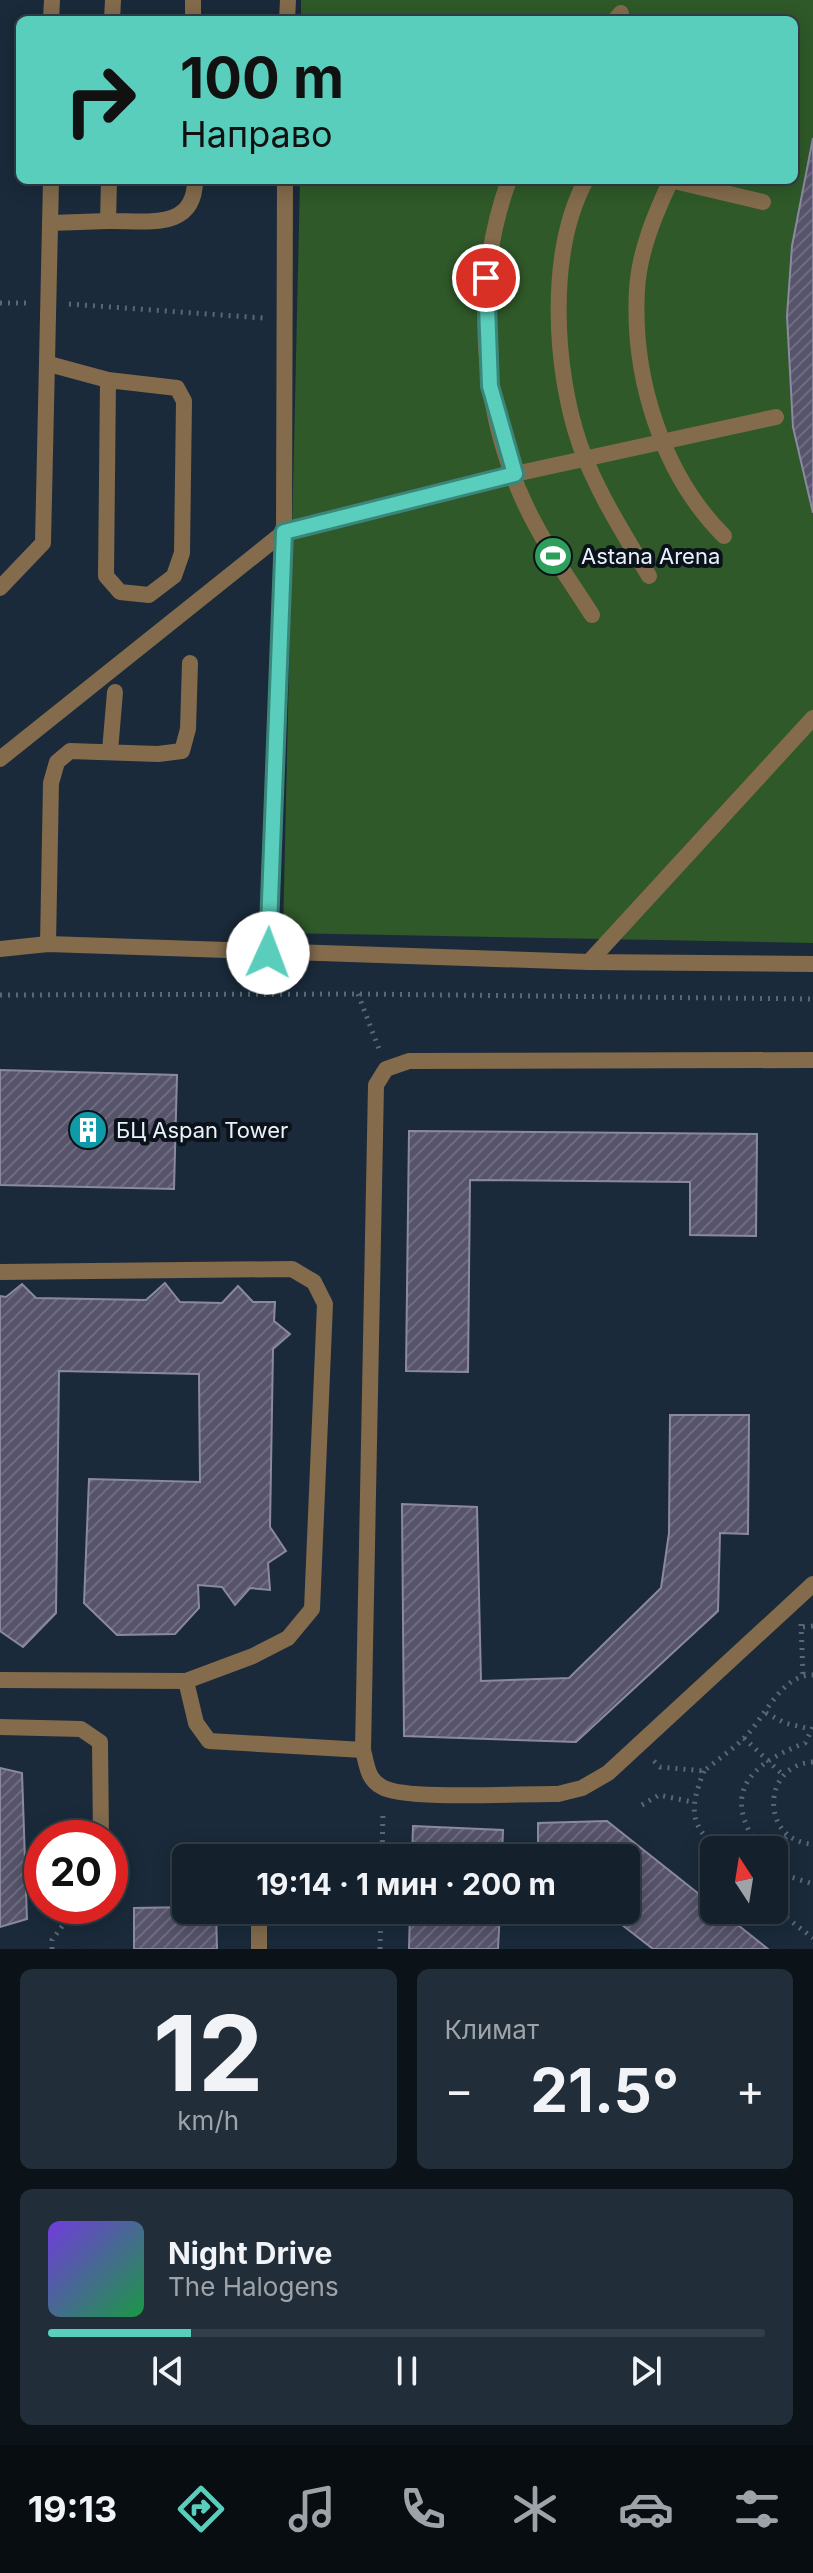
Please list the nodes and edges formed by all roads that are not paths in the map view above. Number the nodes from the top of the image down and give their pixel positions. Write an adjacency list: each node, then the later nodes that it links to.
1 (51, 184): 11 (lane)
2 (109, 184): 10 (lane)
3 (195, 184): 10 (lane)
4 (285, 184): 18 (lane)
5 (508, 184): 17 (lane)
6 (584, 184): 16 (lane)
7 (668, 184): 15 (lane)
8 (687, 184): 9 (lane)
9 (763, 202)
10 (108, 221): 11 (lane)
11 (50, 223): 12 (lane)
12 (49, 364): 13 (lane); 21 (lane)
13 (108, 380): 13 (lane)
14 (776, 417): 15 (lane)
15 (663, 441): 16 (lane); 19 (lane)
16 (586, 459): 17 (lane); 20 (lane)
17 (515, 474): 18 (lane); 22 (lane)
18 (284, 532): 27 (lane); 30 (lane)
19 (724, 536)
20 (649, 576)
21 (0, 588)
22 (592, 615)
23 (190, 663): 26 (lane)
24 (115, 692): 26 (lane)
25 (813, 718): 31 (lane)
26 (110, 751): 28 (lane)
27 (0, 759)
28 (48, 944): 29 (lane); 30 (lane)
29 (0, 949)
30 (268, 953): 31 (lane)
31 (589, 962): 32 (lane)
32 (813, 964)
33 (813, 1060): 39 (lane)
34 (0, 1272): 37 (lane)
35 (813, 1584): 39 (lane)
36 (0, 1680): 37 (lane)
37 (186, 1681): 39 (lane)
38 (0, 1727): 40 (lane)
39 (363, 1750)
40 (101, 1820)
41 (259, 1924): 42 (lane)
42 (259, 1949)

